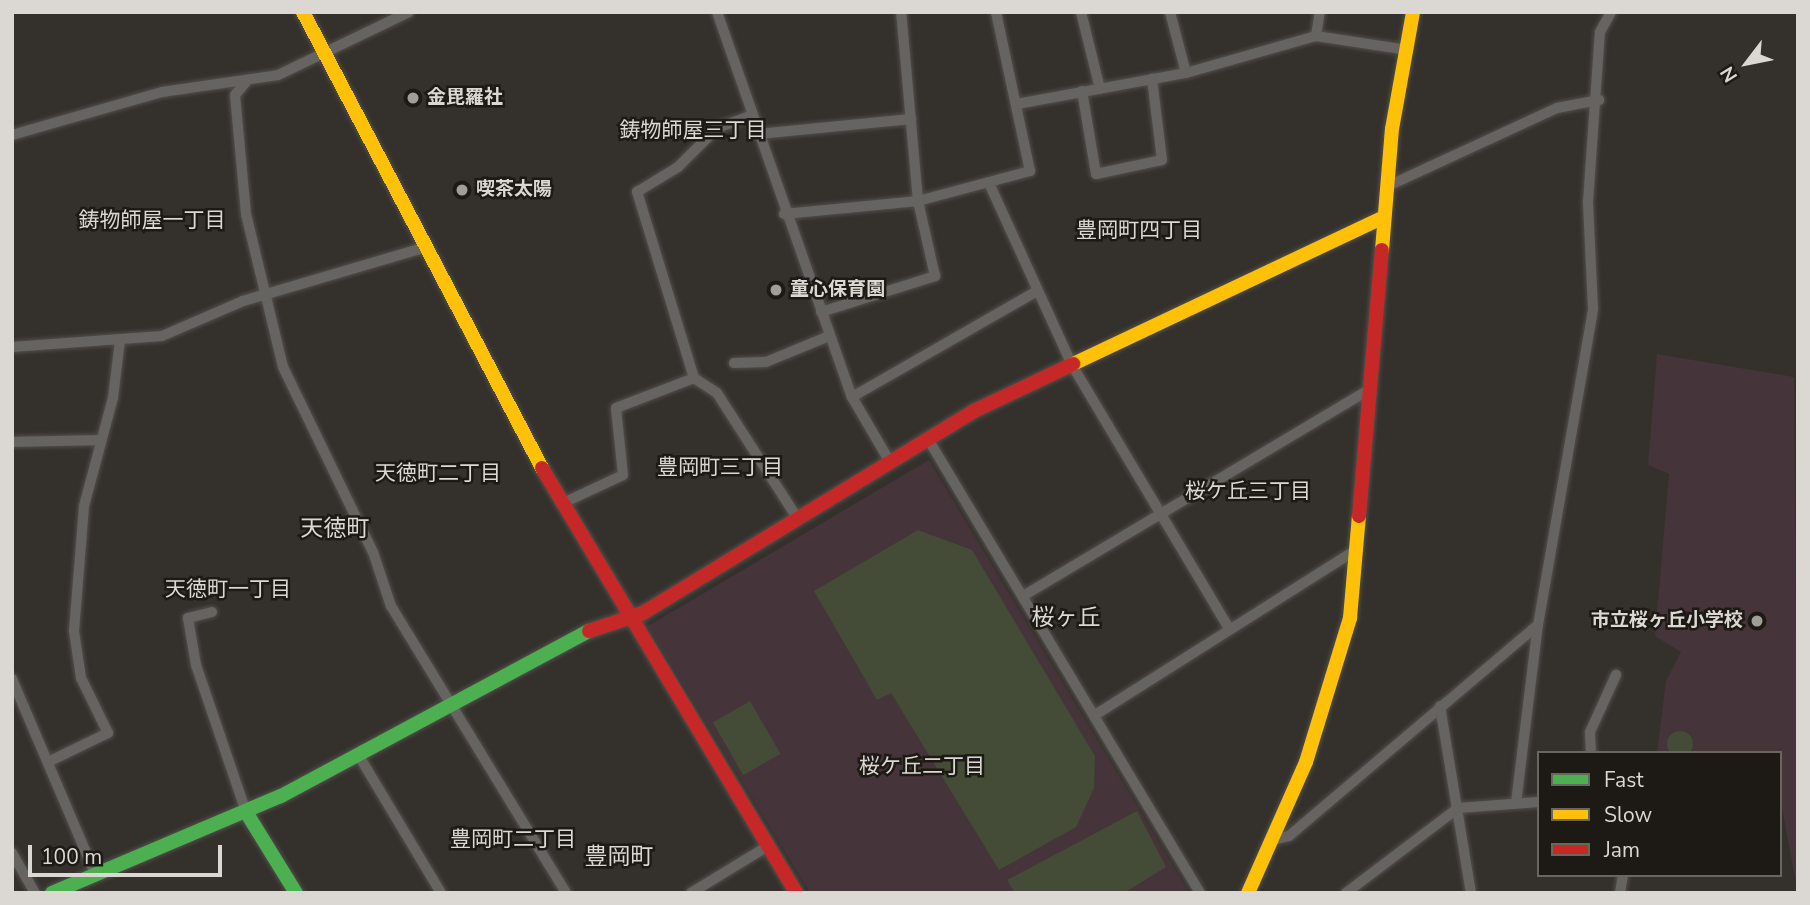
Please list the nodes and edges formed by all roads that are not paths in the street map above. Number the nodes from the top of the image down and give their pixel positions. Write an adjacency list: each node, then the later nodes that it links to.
1 (303, 12): 13 (street)
2 (409, 12): 13 (street)
3 (717, 12): 21 (street)
4 (901, 12): 22 (street)
5 (996, 12): 20 (street)
6 (1081, 12): 17 (street)
7 (1170, 12): 14 (street)
8 (1321, 12): 11 (street)
9 (1413, 12): 12 (street)
10 (1611, 12): 19 (street)
11 (1316, 36): 12 (street); 14 (street)
12 (1407, 50): 26 (street)
13 (326, 57): 16 (street); 30 (street)
14 (1186, 73): 15 (street)
15 (1152, 79): 17 (street); 18 (street)
16 (246, 82): 24 (street); 32 (street)
17 (1100, 89): 18 (street)
18 (1082, 92): 20 (street)
19 (1598, 100): 26 (street); 53 (street)
20 (1017, 104): 25 (street)
21 (752, 115): 23 (street); 39 (street)
22 (911, 119): 23 (street); 27 (street)
23 (758, 134): 28 (street)
24 (12, 135)
25 (989, 183): 27 (street); 31 (street)
26 (1388, 186): 29 (street)
27 (918, 201): 28 (street); 33 (street)
28 (784, 214): 33 (street)
29 (1384, 217): 38 (street); 40 (street)
30 (426, 247): 32 (street); 46 (street)
31 (1035, 292): 38 (street); 41 (street)
32 (266, 296): 35 (street); 57 (street)
33 (821, 312): 34 (street)
34 (830, 336): 37 (street); 41 (street)
35 (120, 340): 36 (street); 43 (street)
36 (12, 348)
37 (734, 363)
38 (1072, 365): 42 (street); 47 (street)
39 (694, 378): 46 (street); 48 (street)
40 (1370, 389): 47 (street); 49 (street)
41 (852, 397): 45 (street)
42 (928, 439): 45 (street); 50 (street)
43 (100, 440): 44 (street); 62 (street)
44 (12, 442)
45 (890, 462): 48 (street)
46 (561, 504): 52 (street)
47 (1158, 514): 50 (street); 54 (street)
48 (798, 519): 52 (street)
49 (1358, 549): 54 (street); 67 (street)
50 (1023, 596): 59 (street)
51 (212, 612): 66 (street)
52 (628, 615): 57 (street); 68 (street)
53 (1538, 625): 58 (street); 64 (street)
54 (1229, 628): 59 (street)
55 (1616, 675): 60 (street)
56 (12, 679): 62 (street)
57 (453, 706): 61 (street); 75 (street)
58 (1440, 706): 65 (street); 67 (street)
59 (1095, 715): 78 (street)
60 (1591, 751)
61 (359, 756): 66 (street); 74 (street)
62 (47, 762): 70 (street)
63 (1537, 802): 64 (street)
64 (1516, 803): 65 (street)
65 (1458, 808): 80 (street); 81 (street)
66 (246, 812): 70 (street); 73 (street)
67 (1273, 839): 79 (street)
68 (768, 846): 76 (street); 77 (street)
69 (12, 853): 71 (street)
70 (95, 874): 72 (street)
71 (35, 893)
72 (52, 893)
73 (296, 893)
74 (441, 893)
75 (566, 893)
76 (691, 893)
77 (796, 893)
78 (1200, 893)
79 (1248, 893)
80 (1346, 893)
81 (1471, 893)

